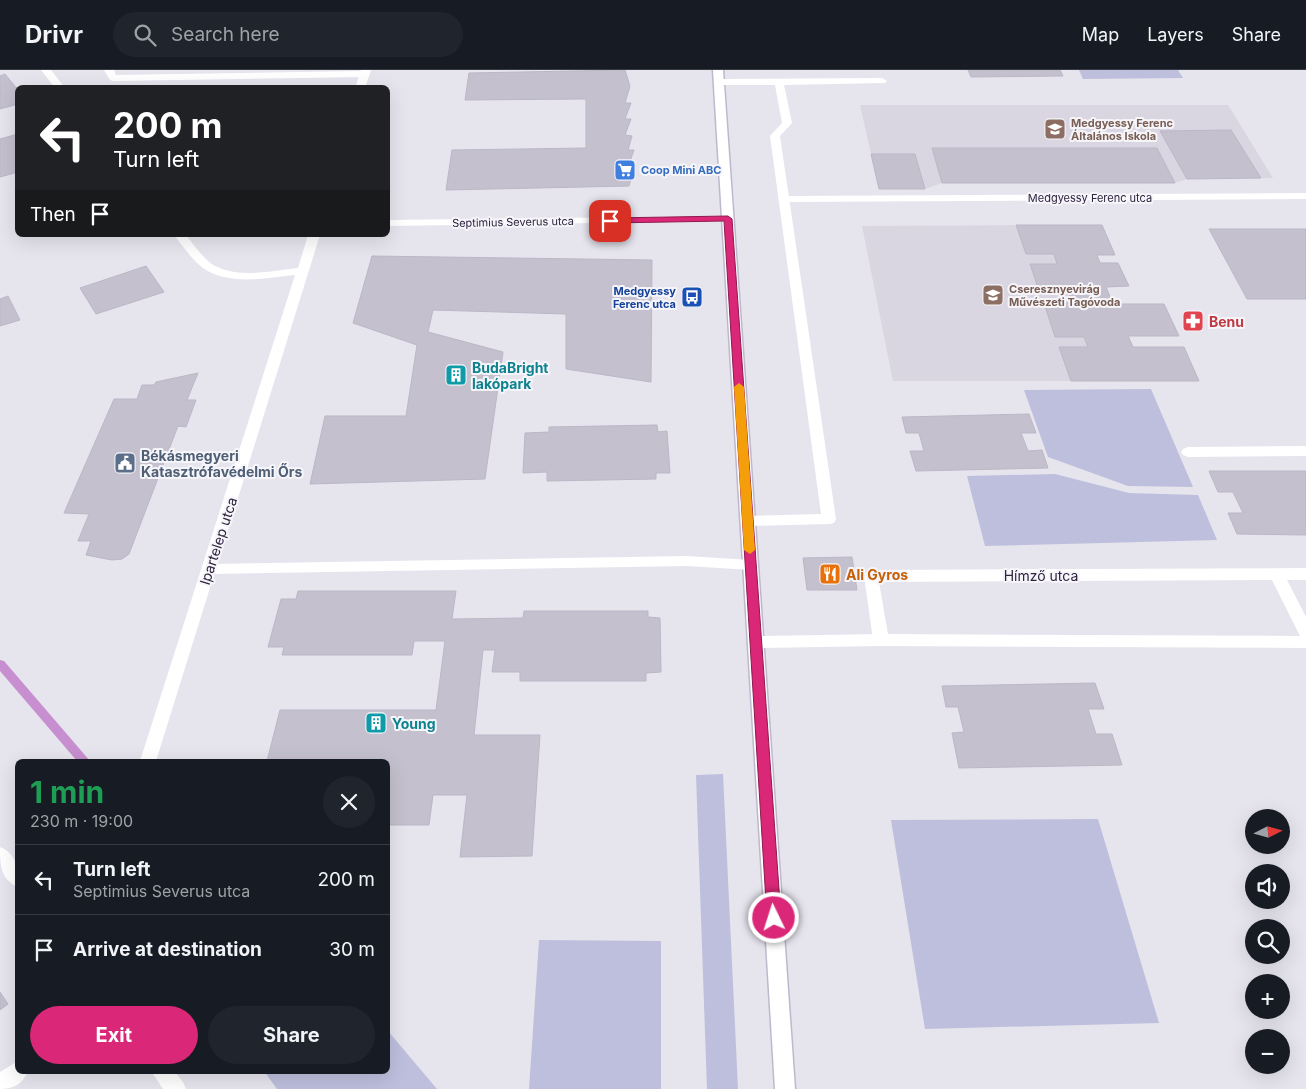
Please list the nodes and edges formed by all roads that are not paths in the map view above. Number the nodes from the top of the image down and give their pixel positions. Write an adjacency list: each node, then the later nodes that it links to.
1 (46, 70): 8 (street)
2 (108, 70): 4 (street)
3 (365, 72): 4 (street); 9 (street)
4 (295, 73)
5 (719, 76): 7 (street); 12 (street)
6 (882, 80): 7 (street)
7 (779, 82): 11 (street)
8 (58, 85)
9 (361, 85)
10 (1306, 196): 11 (street, Medgyessy Ferenc utca)
11 (785, 199): 19 (street)
12 (728, 219): 13 (street, Septimius Severus utca); 19 (street)
13 (390, 223)
14 (182, 237): 16 (street)
15 (313, 237): 16 (street, Ipartelep utca)
16 (303, 271): 21 (street, Ipartelep utca)
17 (1306, 451): 18 (street)
18 (1188, 452)
19 (748, 521): 20 (street)
20 (751, 565): 21 (street); 26 (street)
21 (210, 569): 28 (street, Ipartelep utca)
22 (1277, 574): 23 (street, Hímző utca); 24 (street); 25 (street, Hímző utca)
23 (1306, 574)
24 (1306, 632)
25 (881, 640): 26 (street); 27 (street)
26 (756, 642): 35 (street)
27 (1306, 642)
28 (149, 759)
29 (7, 859): 30 (street)
30 (15, 874)
31 (15, 1073): 33 (street)
32 (164, 1074): 34 (street)
33 (0, 1085)
34 (176, 1089)
35 (785, 1089)

